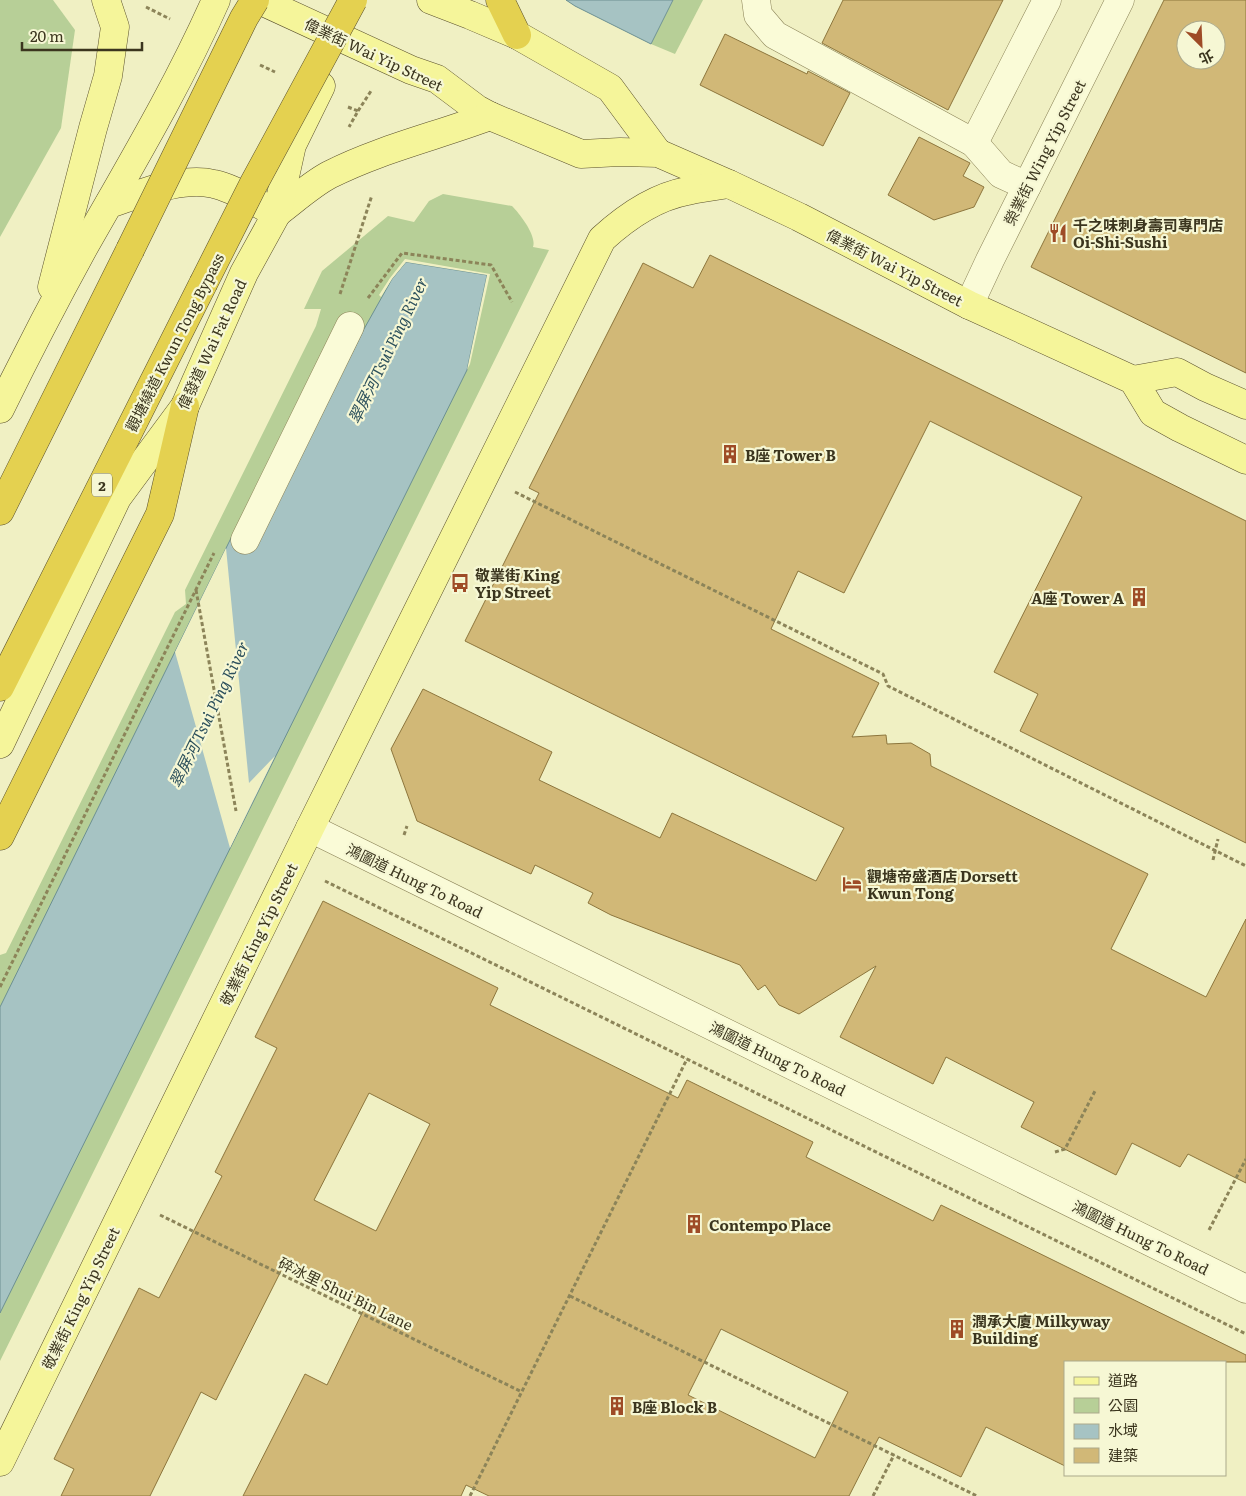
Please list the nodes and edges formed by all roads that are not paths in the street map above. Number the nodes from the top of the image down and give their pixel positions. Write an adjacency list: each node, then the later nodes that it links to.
1 (106, 0): 23 (main road)
2 (216, 0): 19 (main road)
3 (256, 0): 29 (highway, bridge)
4 (260, 0): 13 (main road, 偉業街 Wai Yip Street)
5 (353, 0): 31 (highway, 觀塘繞道 Kwun Tong Bypass / 2, bridge)
6 (365, 0): 13 (main road, 偉發道 Wai Fat Road)
7 (431, 0): 12 (main road, 偉業街 Wai Yip Street)
8 (500, 0): 12 (highway)
9 (756, 0): 15 (street)
10 (1047, 0): 15 (street)
11 (1120, 0): 18 (street, 榮業街 Wing Yip Street)
12 (517, 35): 16 (main road, 偉業街 Wai Yip Street)
13 (344, 40): 14 (main road, 偉業街 Wai Yip Street); 20 (main road, 偉發道 Wai Fat Road)
14 (490, 116): 16 (main road, 偉業街 Wai Yip Street); 20 (main road)
15 (974, 143): 18 (street)
16 (658, 153): 17 (main road, 偉業街 Wai Yip Street)
17 (729, 184): 21 (main road, 偉業街 Wai Yip Street); 33 (main road, 敬業街 King Yip Street)
18 (1027, 186): 21 (street, 榮業街 Wing Yip Street)
19 (110, 204): 20 (main road); 23 (main road)
20 (276, 213): 26 (main road, 偉發道 Wai Fat Road)
21 (969, 305): 24 (main road, 偉業街 Wai Yip Street)
22 (344, 314): 30 (street)
23 (44, 320): 27 (main road)
24 (1133, 380): 25 (main road); 28 (main road)
25 (1246, 405)
26 (185, 406): 32 (main road, 偉發道 Wai Fat Road); 34 (highway)
27 (0, 409)
28 (1246, 460)
29 (0, 511)
30 (245, 540)
31 (0, 687)
32 (0, 744)
33 (310, 828): 35 (street, 鴻圖道 Hung To Road); 36 (main road, 敬業街 King Yip Street)
34 (0, 836)
35 (1246, 1289)
36 (0, 1462)

